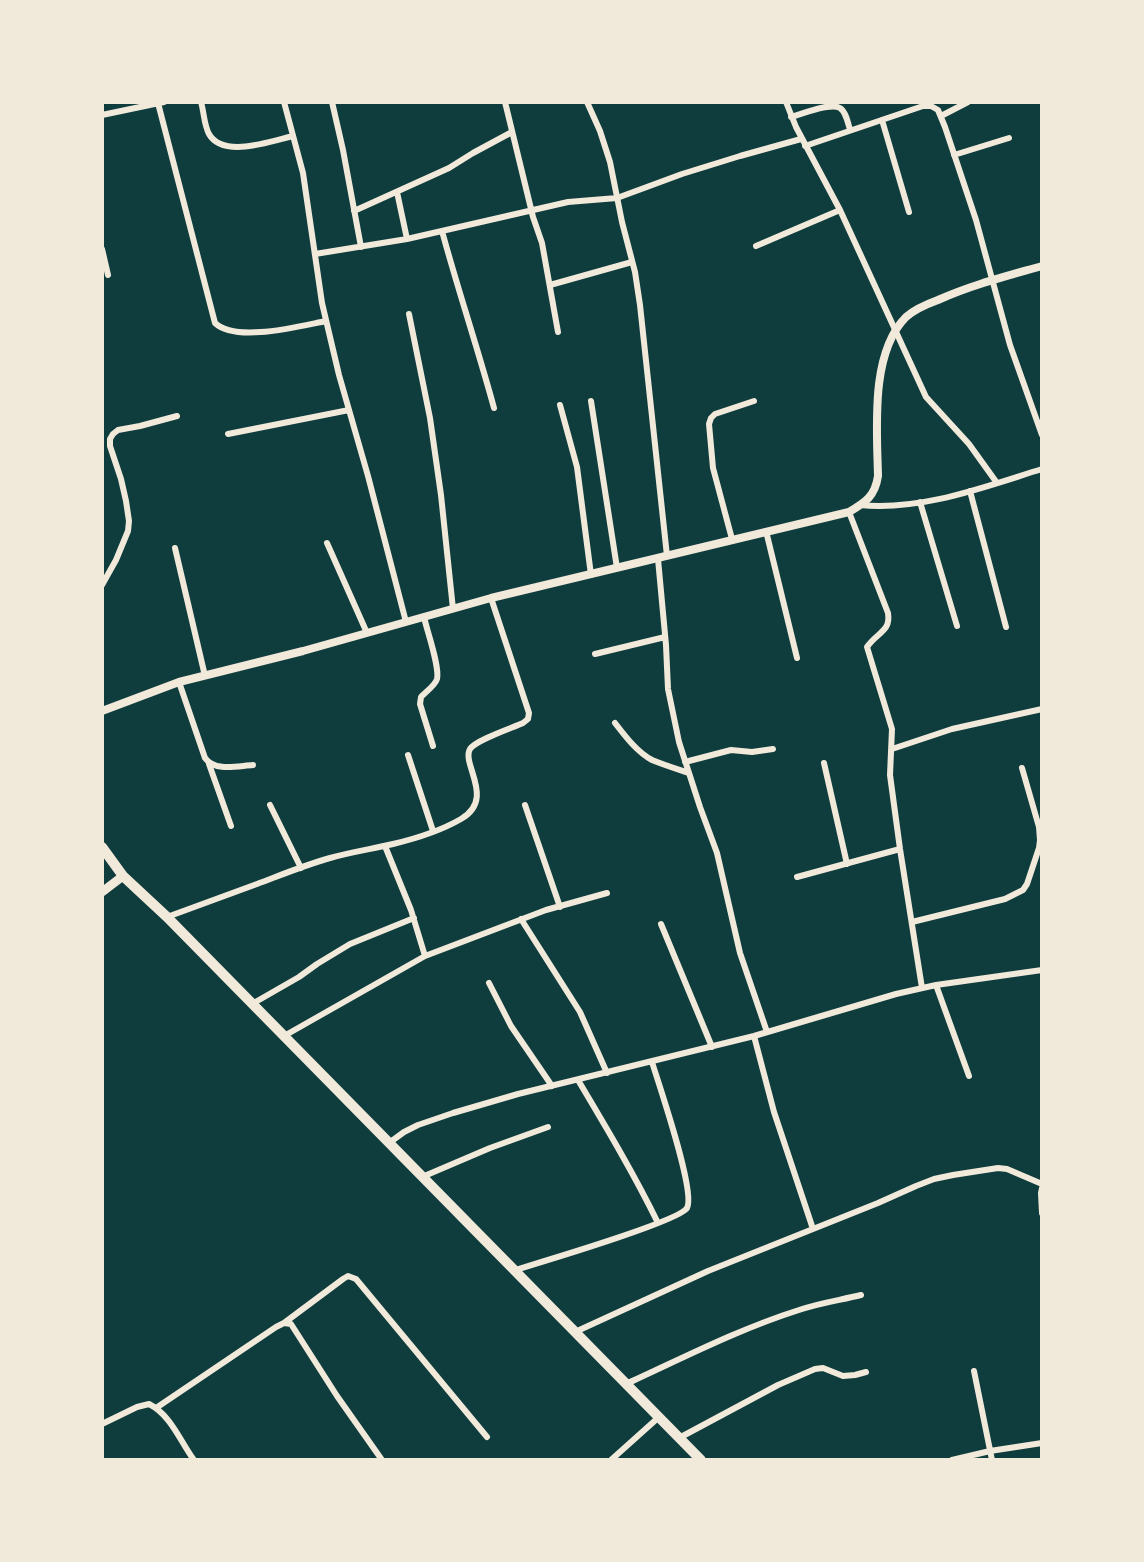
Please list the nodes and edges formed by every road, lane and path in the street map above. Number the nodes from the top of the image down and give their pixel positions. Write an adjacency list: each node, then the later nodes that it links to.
1 (201, 102): 15 (street)
2 (284, 102): 15 (street)
3 (332, 102): 24 (street)
4 (505, 102): 14 (street)
5 (587, 102): 21 (street)
6 (786, 102): 11 (street)
7 (968, 102): 10 (street)
8 (161, 103): 9 (street); 38 (street)
9 (102, 115)
10 (942, 116): 12 (street); 19 (street)
11 (791, 117): 13 (street); 17 (street)
12 (882, 120): 13 (street); 25 (street)
13 (850, 130): 18 (street)
14 (512, 132): 20 (street); 22 (street)
15 (293, 136): 31 (street)
16 (1009, 138): 19 (street)
17 (801, 139): 18 (street); 21 (street)
18 (805, 146): 23 (street)
19 (954, 155): 35 (street)
20 (398, 192): 24 (street); 27 (street)
21 (617, 198): 22 (street); 32 (street)
22 (532, 210): 26 (street); 36 (street)
23 (840, 210): 28 (street); 39 (street)
24 (354, 211): 29 (street)
25 (909, 212)
26 (442, 231): 27 (street); 44 (street)
27 (407, 239): 29 (street)
28 (756, 246)
29 (361, 247): 31 (street)
30 (102, 249): 34 (street)
31 (315, 254): 38 (street)
32 (632, 262): 36 (street); 59 (street)
33 (1042, 266): 35 (street)
34 (108, 275)
35 (992, 281): 39 (street); 48 (street)
36 (550, 285): 40 (street)
37 (409, 314): 65 (street)
38 (327, 321): 45 (street)
39 (896, 330): 50 (street); 53 (street)
40 (558, 332)
41 (591, 401): 61 (street)
42 (754, 401): 56 (street)
43 (560, 405): 62 (street)
44 (494, 408)
45 (349, 410): 47 (street); 67 (street)
46 (177, 416): 63 (street)
47 (228, 434)
48 (1042, 435)
49 (1042, 469): 50 (street)
50 (997, 483): 51 (street)
51 (970, 491): 52 (street); 69 (street)
52 (920, 502): 53 (street); 68 (street)
53 (860, 505): 54 (street)
54 (849, 512): 55 (street); 81 (street)
55 (766, 531): 56 (street); 73 (street)
56 (732, 539): 59 (street)
57 (327, 543): 70 (street)
58 (175, 548): 74 (street)
59 (667, 556): 60 (street)
60 (658, 559): 61 (street); 71 (street)
61 (618, 568): 62 (street)
62 (591, 575): 64 (street)
63 (102, 585)
64 (491, 598): 65 (street); 92 (street)
65 (453, 609): 66 (street)
66 (424, 617): 67 (street); 79 (street)
67 (406, 622): 70 (street)
68 (957, 626)
69 (1006, 627)
70 (367, 633): 74 (street)
71 (665, 637): 72 (street); 83 (street)
72 (596, 654)
73 (797, 658)
74 (206, 676): 75 (street)
75 (179, 682): 77 (street); 85 (street)
76 (1042, 709): 81 (street)
77 (102, 711)
78 (615, 723): 88 (street)
79 (433, 746)
80 (773, 748): 83 (street)
81 (892, 749): 95 (street)
82 (408, 755): 92 (street)
83 (686, 762): 88 (street)
84 (824, 763): 96 (street)
85 (209, 764): 86 (street); 91 (street)
86 (253, 765)
87 (1022, 768): 106 (street)
88 (689, 773): 114 (street)
89 (270, 804): 97 (street)
90 (525, 805): 102 (street)
91 (231, 826)
92 (433, 831): 93 (street)
93 (385, 846): 97 (street); 104 (street)
94 (102, 847): 98 (highway)
95 (900, 849): 96 (street); 106 (street)
96 (846, 864): 99 (street)
97 (301, 868): 103 (street)
98 (123, 876): 100 (main road); 103 (highway)
99 (797, 878)
100 (102, 892)
101 (607, 893): 102 (street)
102 (560, 907): 105 (street)
103 (167, 917): 113 (highway)
104 (414, 918): 108 (street); 113 (street)
105 (521, 919): 108 (street); 119 (street)
106 (912, 922): 112 (street)
107 (661, 924): 117 (street)
108 (425, 956): 115 (street)
109 (1042, 970): 111 (street)
110 (489, 983): 122 (street)
111 (936, 985): 112 (street); 120 (street)
112 (922, 988): 114 (street)
113 (252, 1004): 115 (highway)
114 (767, 1032): 116 (street)
115 (284, 1036): 124 (highway)
116 (754, 1036): 117 (street); 129 (street)
117 (712, 1047): 118 (street)
118 (652, 1062): 119 (street); 128 (street)
119 (607, 1073): 121 (street)
120 (969, 1076)
121 (578, 1080): 122 (street); 128 (street)
122 (552, 1086): 124 (street)
123 (548, 1128): 125 (street)
124 (389, 1143): 125 (highway)
125 (422, 1177): 130 (highway)
126 (1042, 1186): 127 (street); 129 (street)
127 (1042, 1213)
128 (658, 1223): 130 (street)
129 (813, 1229): 133 (street)
130 (514, 1270): 133 (highway)
131 (861, 1295): 136 (street)
132 (284, 1323): 137 (street); 140 (street); 145 (street)
133 (575, 1332): 136 (highway)
134 (974, 1371): 143 (street)
135 (866, 1372): 141 (street)
136 (626, 1384): 138 (highway)
137 (156, 1408): 139 (street); 144 (street)
138 (659, 1417): 141 (highway); 146 (street)
139 (102, 1424)
140 (487, 1437)
141 (679, 1438): 147 (highway)
142 (1042, 1443): 143 (street)
143 (990, 1451): 148 (street); 149 (street)
144 (194, 1460)
145 (382, 1460)
146 (611, 1460)
147 (701, 1460)
148 (952, 1460)
149 (992, 1460)

